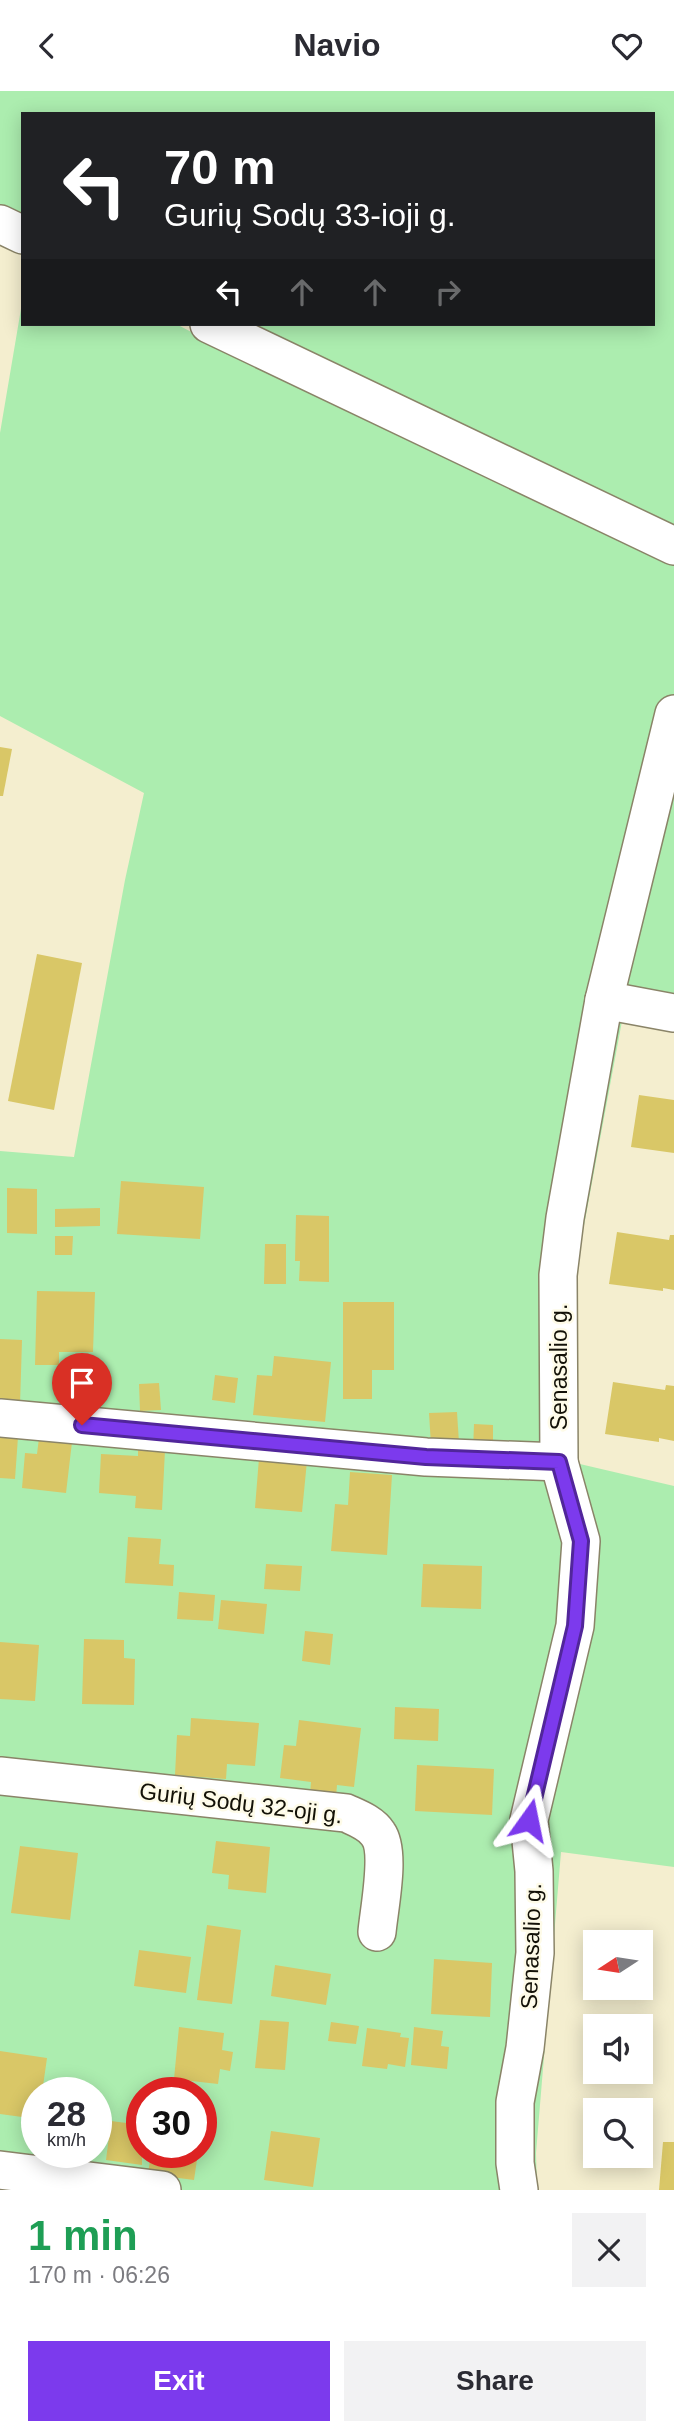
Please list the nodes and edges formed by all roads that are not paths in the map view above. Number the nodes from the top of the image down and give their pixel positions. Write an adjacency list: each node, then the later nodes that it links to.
1 (0, 224): 2 (street)
2 (21, 234)
3 (213, 326): 4 (street)
4 (674, 546)
5 (674, 714): 6 (street, Senasalio g.)
6 (604, 1000): 7 (street); 9 (street, Senasalio g.)
7 (674, 1013)
8 (0, 1418): 9 (street)
9 (559, 1462): 14 (street, Senasalio g.)
10 (0, 1776): 11 (street, Gurių Sodų 32-oji g.)
11 (377, 1931)
12 (0, 2170): 13 (street)
13 (162, 2190)
14 (519, 2190)

